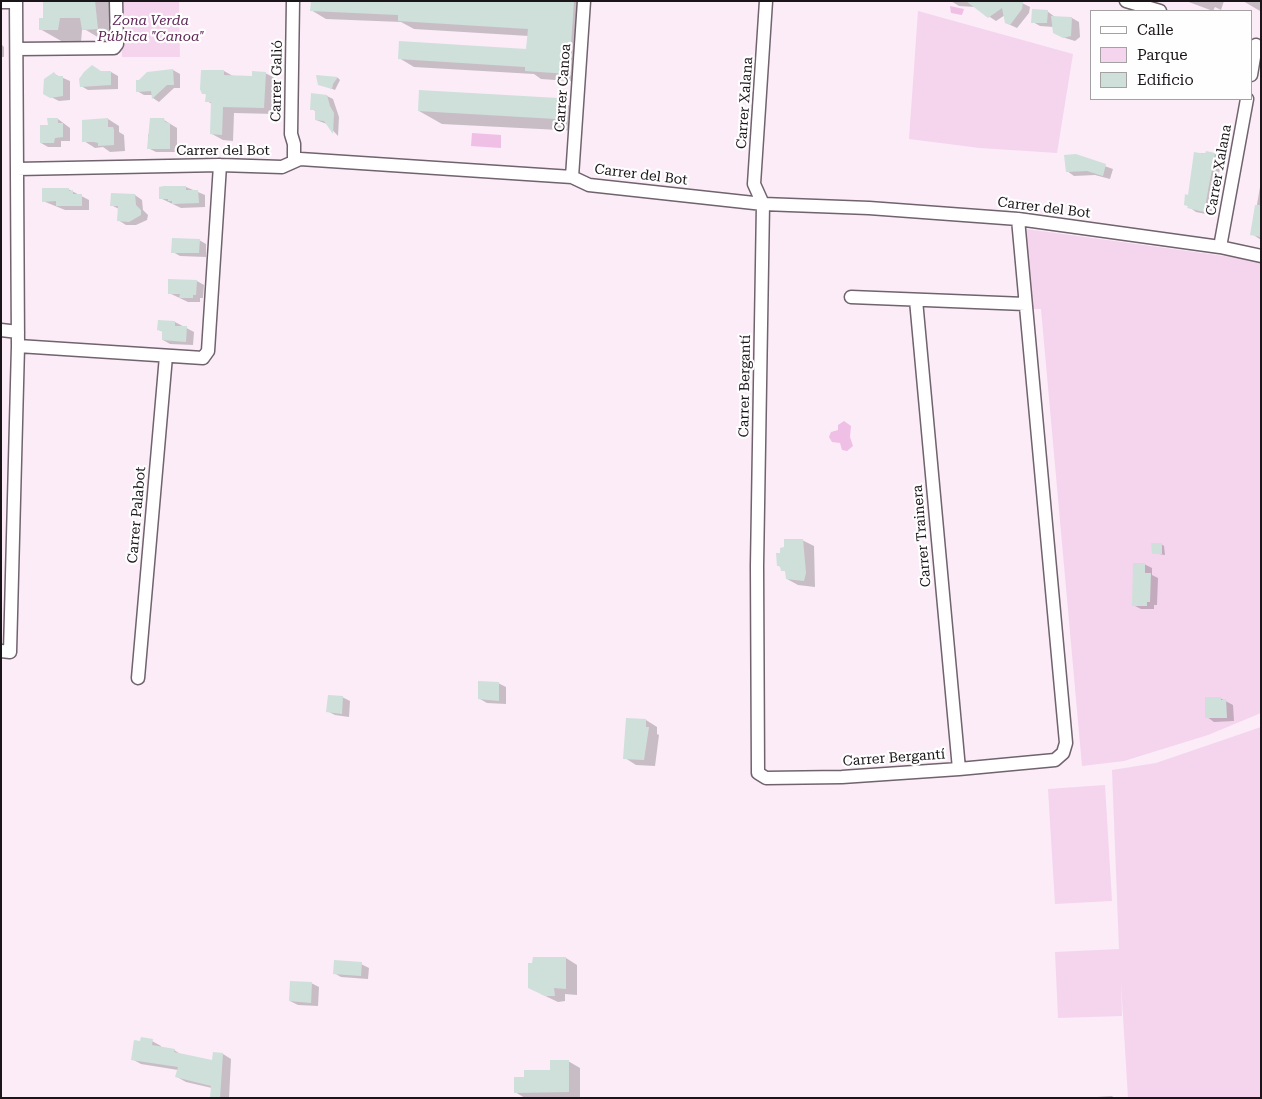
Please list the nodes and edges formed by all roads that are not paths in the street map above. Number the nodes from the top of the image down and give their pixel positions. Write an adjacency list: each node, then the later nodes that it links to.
1 (116, 1): 10 (street)
2 (293, 1): 13 (street, Carrer Galió)
3 (584, 1): 16 (street, Carrer Canoa)
4 (766, 1): 17 (street, Carrer Xalana)
5 (1126, 1): 8 (street)
6 (1, 2): 7 (street)
7 (16, 2): 10 (street)
8 (1157, 10)
9 (1256, 44): 11 (street)
10 (17, 49): 15 (street)
11 (1252, 69)
12 (1247, 100): 19 (street, Carrer Xalana)
13 (294, 160): 14 (street, Carrer del Bot); 16 (street, Carrer del Bot)
14 (220, 165): 15 (street, Carrer del Bot); 27 (street)
15 (17, 170): 25 (street)
16 (572, 177): 17 (street, Carrer del Bot)
17 (763, 204): 18 (street, Carrer del Bot); 30 (street, Carrer Bergantí)
18 (1018, 219): 19 (street, Carrer del Bot); 23 (street, Carrer Bergantí)
19 (1220, 247): 20 (street, Carrer del Bot)
20 (1261, 256)
21 (851, 297): 22 (street)
22 (916, 300): 23 (street); 30 (street, Carrer Trainera)
23 (1025, 304): 30 (street, Carrer Bergantí)
24 (1, 330): 25 (street)
25 (18, 332): 26 (street)
26 (18, 346): 27 (street); 28 (street)
27 (166, 356): 29 (street, Carrer Palabot)
28 (6, 652)
29 (138, 678)
30 (959, 769)

